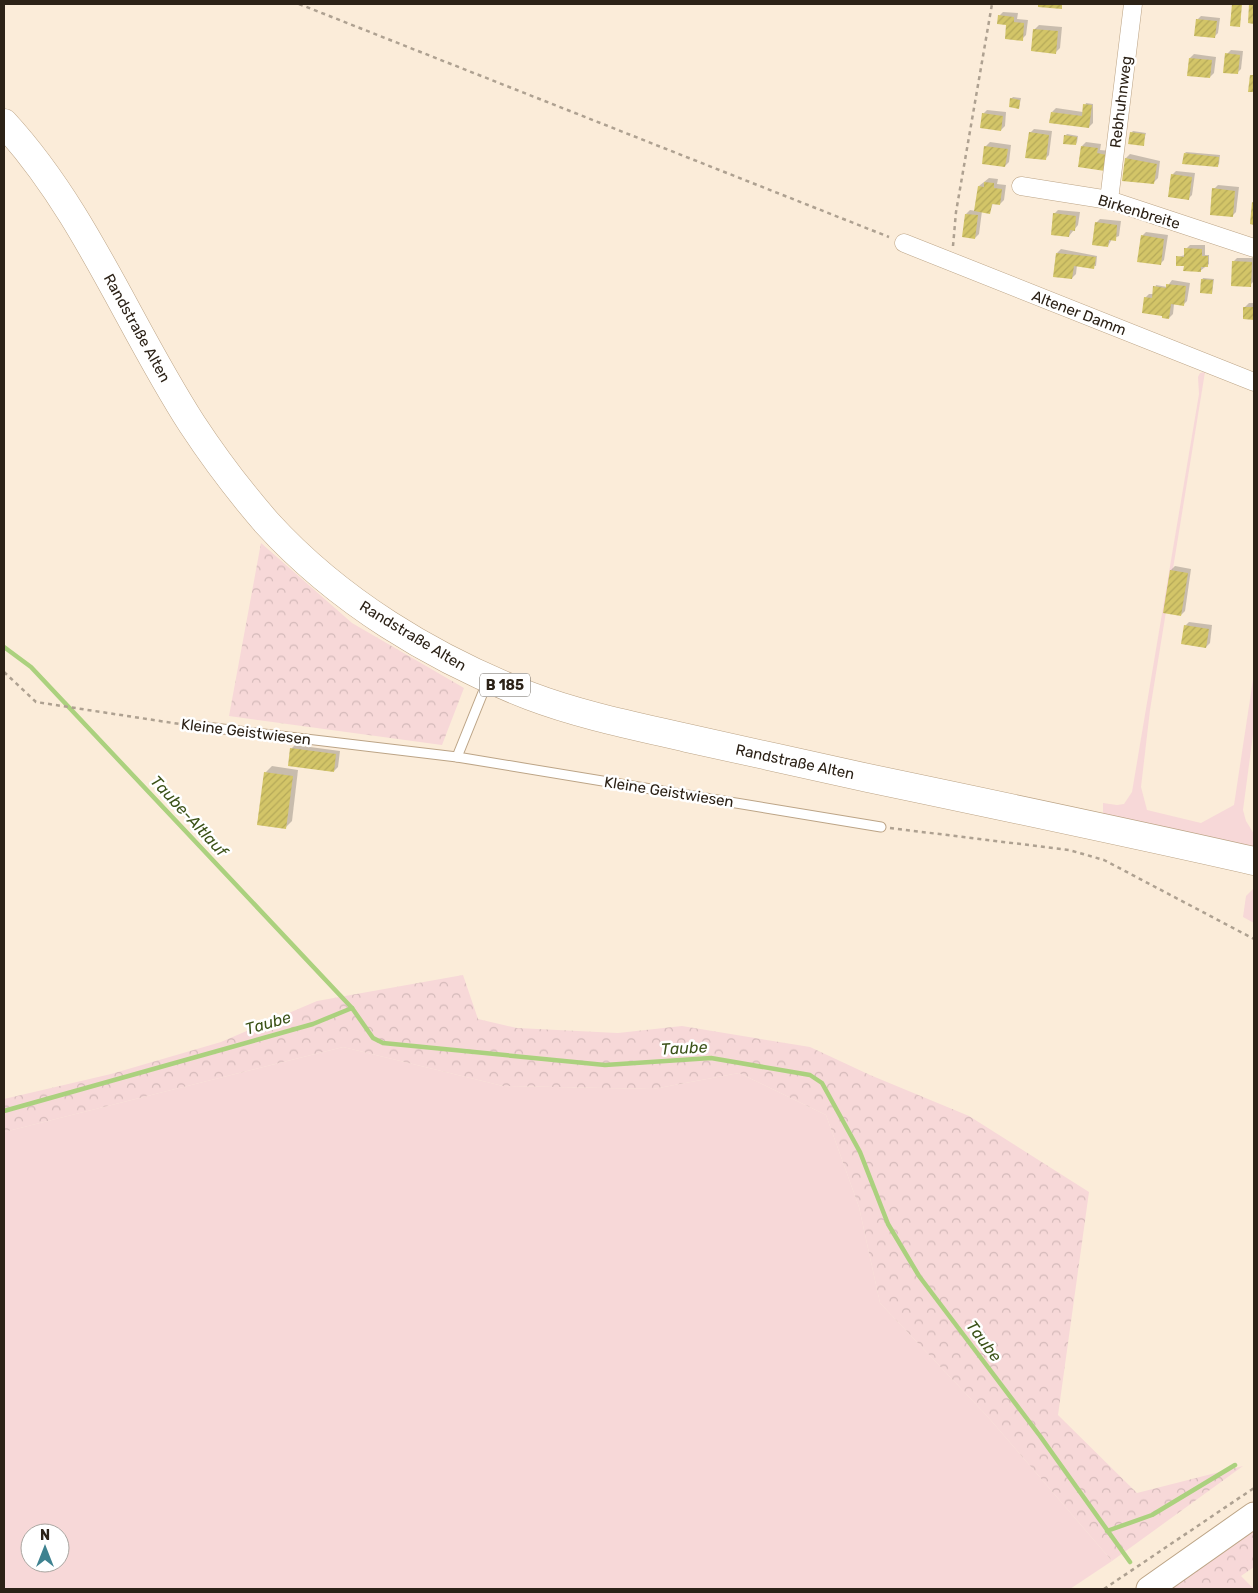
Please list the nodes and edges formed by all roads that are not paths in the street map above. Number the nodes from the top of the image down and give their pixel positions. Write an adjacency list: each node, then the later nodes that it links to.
1 (1133, 4): 4 (street, Rebhuhnweg)
2 (4, 123): 8 (main road, Randstraße Alten / B 185)
3 (1021, 186): 4 (street, Birkenbreite)
4 (1109, 200): 6 (street, Birkenbreite)
5 (904, 243): 7 (street, Altener Damm)
6 (1254, 248)
7 (1254, 382)
8 (488, 679): 10 (lane); 12 (main road, Randstraße Alten / B 185)
9 (198, 726): 10 (lane, Kleine Geistwiesen)
10 (457, 756): 11 (lane, Kleine Geistwiesen)
11 (881, 827)
12 (1254, 861)
13 (1254, 1515): 14 (main road)
14 (1149, 1589)

